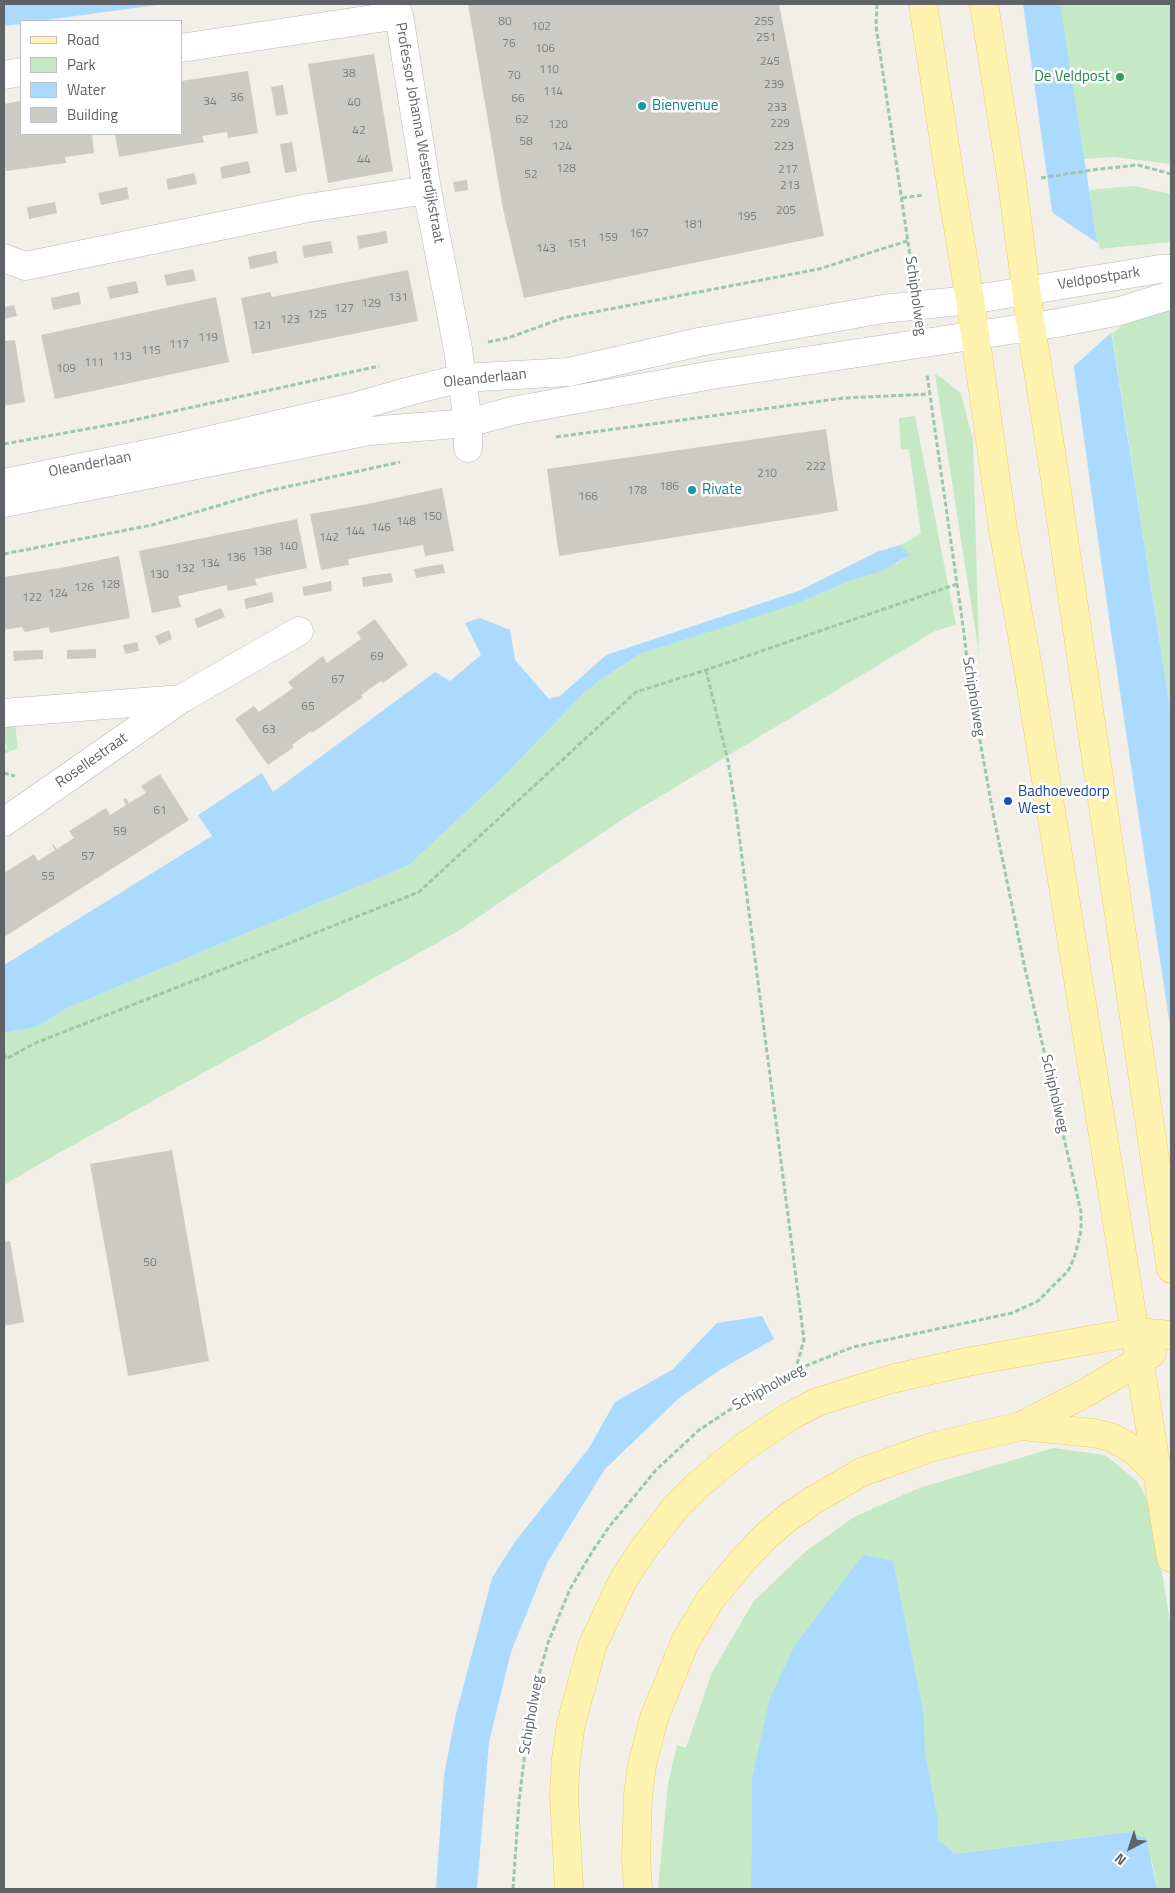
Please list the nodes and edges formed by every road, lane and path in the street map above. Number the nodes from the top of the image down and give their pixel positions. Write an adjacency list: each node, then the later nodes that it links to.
1 (876, 4): 10 (path, Schipholweg)
2 (924, 4): 15 (main road)
3 (984, 4): 13 (main road)
4 (182, 48): 9 (street, Professor Johanna Westerdijkstraat)
5 (20, 72): 6 (street)
6 (4, 75)
7 (1171, 174): 8 (path)
8 (1039, 179)
9 (427, 190): 11 (street); 20 (street, Professor Johanna Westerdijkstraat)
10 (907, 242): 16 (path, Schipholweg); 20 (path)
11 (4, 258)
12 (1171, 269): 13 (street, Veldpostpark)
13 (1040, 288): 15 (street, Veldpostpark); 17 (main road)
14 (1171, 295): 17 (street, Veldpostpark)
15 (970, 300): 16 (street, Oleanderlaan); 18 (main road)
16 (917, 304): 22 (street, Oleanderlaan)
17 (1044, 325): 18 (street, Veldpostpark); 40 (main road)
18 (976, 336): 19 (street, Oleanderlaan); 41 (main road)
19 (922, 343): 23 (path, Schipholweg); 24 (street, Oleanderlaan)
20 (458, 348): 22 (street, Professor Johanna Westerdijkstraat)
21 (382, 365): 26 (path)
22 (462, 378): 24 (street, Professor Johanna Westerdijkstraat); 28 (street, Oleanderlaan)
23 (930, 394): 25 (path); 31 (path, Schipholweg)
24 (468, 435): 29 (street, Oleanderlaan)
25 (546, 438)
26 (4, 444)
27 (404, 461): 30 (path)
28 (4, 483)
29 (4, 503)
30 (4, 554)
31 (957, 584): 33 (path); 45 (path, Schipholweg)
32 (299, 631): 34 (street, Rosellestraat)
33 (706, 670): 38 (path); 45 (path)
34 (181, 699): 35 (street, Rosellestraat); 36 (street, Rosellestraat)
35 (4, 713)
36 (4, 822)
37 (4, 1054): 38 (path)
38 (6, 1059): 39 (path)
39 (4, 1063)
40 (1171, 1269)
41 (1135, 1332): 42 (main road); 44 (main road); 50 (main road)
42 (1171, 1335)
43 (1171, 1342): 44 (main road)
44 (1139, 1361): 46 (main road); 47 (main road)
45 (795, 1371): 49 (path, Schipholweg)
46 (1021, 1426): 47 (main road); 51 (main road)
47 (1158, 1474): 48 (main road)
48 (1171, 1558)
49 (513, 1889)
50 (569, 1889)
51 (638, 1889)

